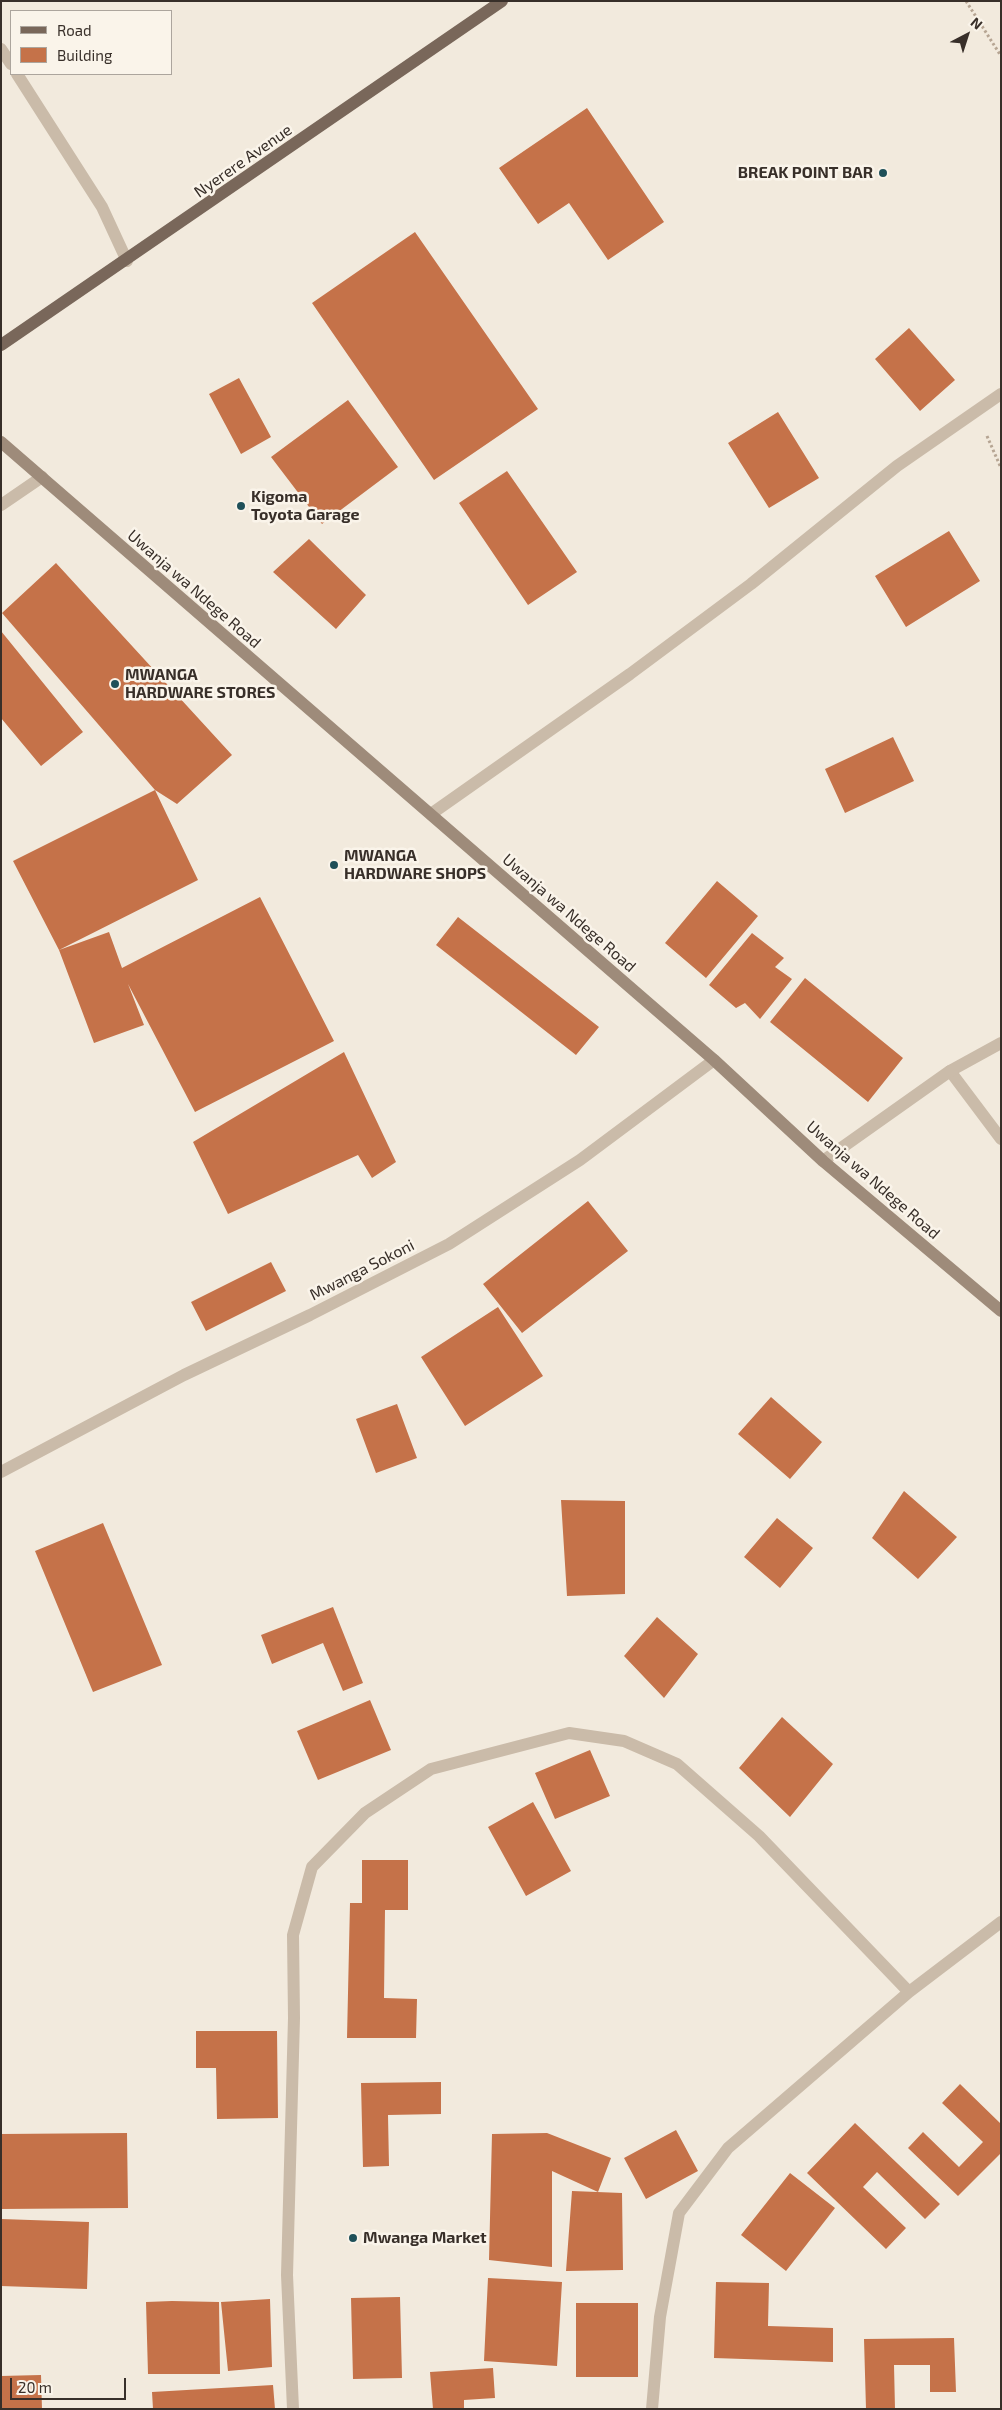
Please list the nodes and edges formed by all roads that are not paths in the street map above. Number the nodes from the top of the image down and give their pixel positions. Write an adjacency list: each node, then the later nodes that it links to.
1 (502, 1): 5 (main road, Nyerere Avenue)
2 (1, 49): 3 (street)
3 (10, 62)
4 (18, 75): 5 (street)
5 (127, 261): 6 (main road, Nyerere Avenue)
6 (1, 345)
7 (1001, 394): 11 (street)
8 (1, 442): 9 (main road, Uwanja wa Ndege Road)
9 (42, 477): 10 (street); 11 (main road, Uwanja wa Ndege Road)
10 (1, 505)
11 (431, 814): 13 (main road, Uwanja wa Ndege Road)
12 (1001, 1043): 14 (street)
13 (714, 1060): 16 (main road, Uwanja wa Ndege Road); 18 (street, Mwanga Sokoni)
14 (950, 1071): 15 (street); 16 (street)
15 (1001, 1139)
16 (823, 1161): 17 (main road, Uwanja wa Ndege Road)
17 (1001, 1311)
18 (1, 1472)
19 (1001, 1922): 20 (street)
20 (909, 1992): 21 (street); 22 (street)
21 (293, 2409)
22 (652, 2409)

